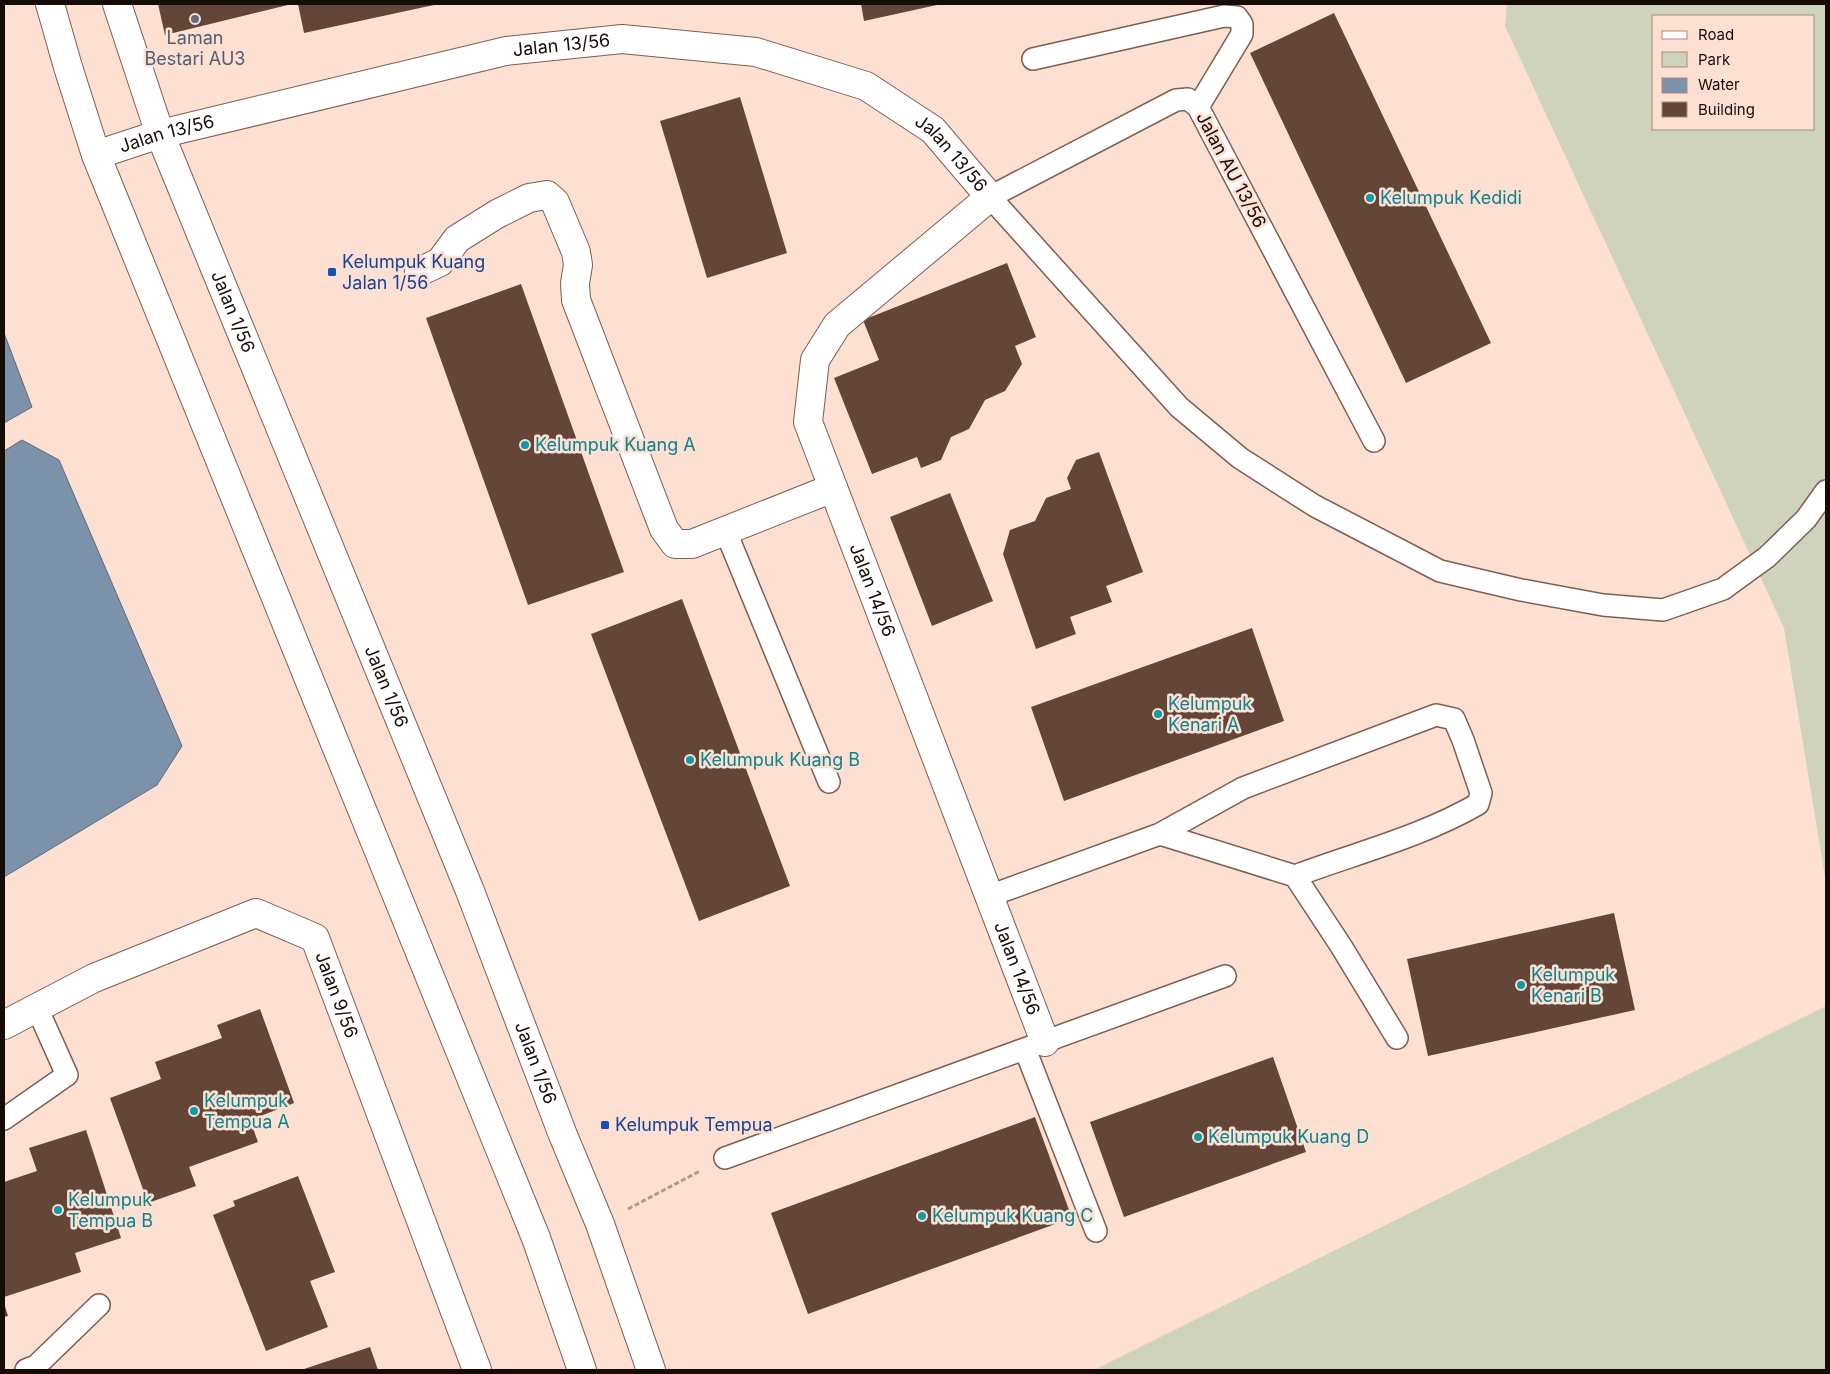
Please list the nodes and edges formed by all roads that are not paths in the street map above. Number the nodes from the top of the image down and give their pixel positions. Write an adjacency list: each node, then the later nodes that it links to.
1 (50, 4): 6 (street)
2 (117, 4): 5 (street, Jalan 1/56)
3 (1033, 59): 4 (lane)
4 (1198, 107): 7 (lane, Jalan AU 13/56); 9 (lane, Jalan AU 13/56)
5 (160, 134): 6 (street, Jalan 13/56); 7 (street, Jalan 13/56); 29 (street, Jalan 1/56)
6 (96, 155): 28 (street)
7 (990, 197): 10 (street, Jalan 14/56); 11 (lane)
8 (419, 272): 12 (street)
9 (1374, 441)
10 (833, 488): 12 (street); 16 (street, Jalan 14/56)
11 (1826, 490)
12 (726, 532): 13 (lane)
13 (829, 782)
14 (1160, 834): 15 (lane); 15 (lane); 16 (lane)
15 (1295, 876): 20 (lane)
16 (989, 896): 21 (street, Jalan 14/56)
17 (1225, 976): 21 (lane)
18 (37, 1008): 19 (street, Jalan 9/56); 22 (lane); 27 (street, Jalan 9/56)
19 (4, 1025)
20 (1397, 1038)
21 (1035, 1045): 23 (lane); 24 (lane)
22 (4, 1119)
23 (725, 1158)
24 (1096, 1231)
25 (99, 1305): 26 (lane)
26 (26, 1370)
27 (478, 1370)
28 (582, 1370)
29 (651, 1370)

